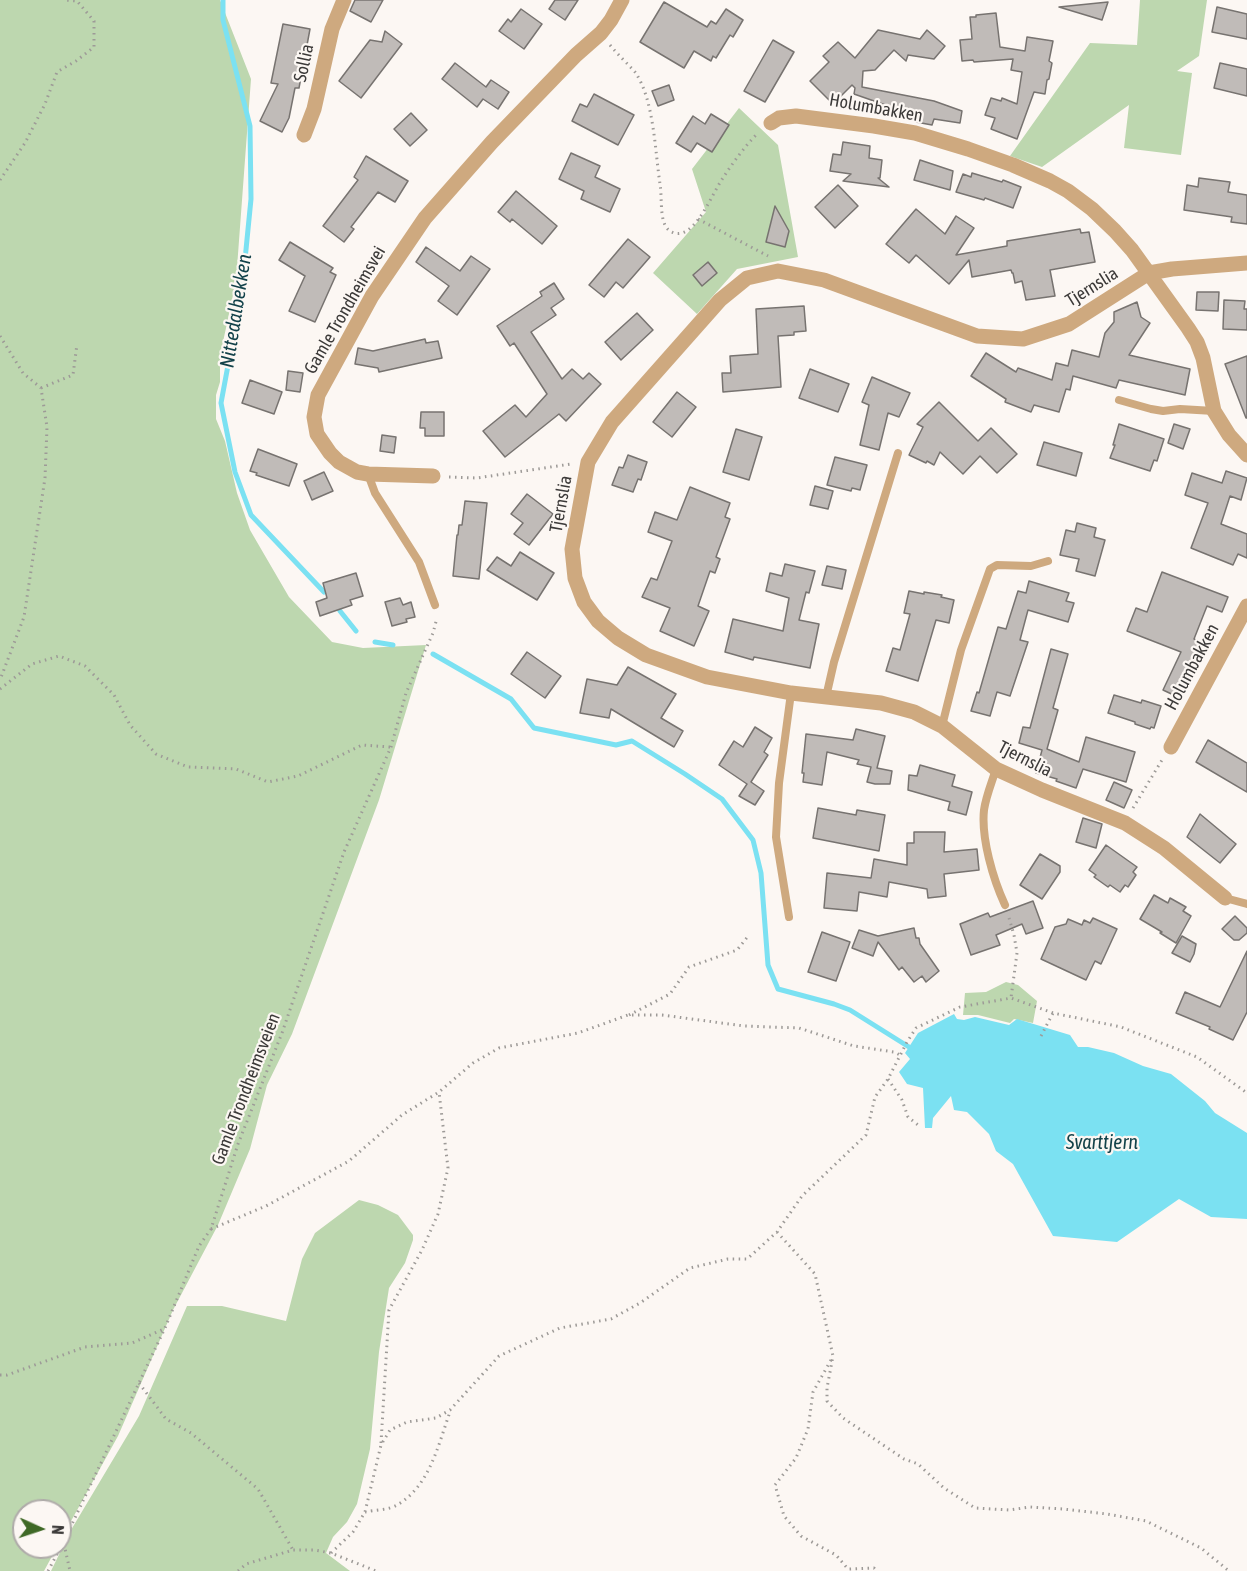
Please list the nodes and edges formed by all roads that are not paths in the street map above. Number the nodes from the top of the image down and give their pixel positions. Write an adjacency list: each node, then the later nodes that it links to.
1 (344, 0): 4 (street, Sollia)
2 (622, 0): 11 (street, Gamle Trondheimsvei)
3 (771, 123): 6 (street, Holumbakken)
4 (304, 135)
5 (1247, 263): 6 (street, Tjernslia)
6 (1149, 273): 8 (street, Holumbakken); 16 (street, Tjernslia)
7 (1119, 400): 8 (lane)
8 (1214, 411): 10 (street, Holumbakken)
9 (898, 453): 17 (lane)
10 (1247, 455)
11 (368, 474): 12 (street, Gamle Trondheimsvei); 14 (lane)
12 (433, 476)
13 (1048, 561): 18 (lane)
14 (435, 605)
15 (1247, 606): 19 (street, Holumbakken)
16 (791, 693): 17 (street, Tjernslia); 24 (lane)
17 (826, 697): 18 (street, Tjernslia)
18 (942, 726): 20 (street, Tjernslia)
19 (1171, 747)
20 (996, 769): 21 (street, Tjernslia); 23 (lane)
21 (1225, 898): 22 (lane)
22 (1247, 904)
23 (1005, 905)
24 (789, 917)

